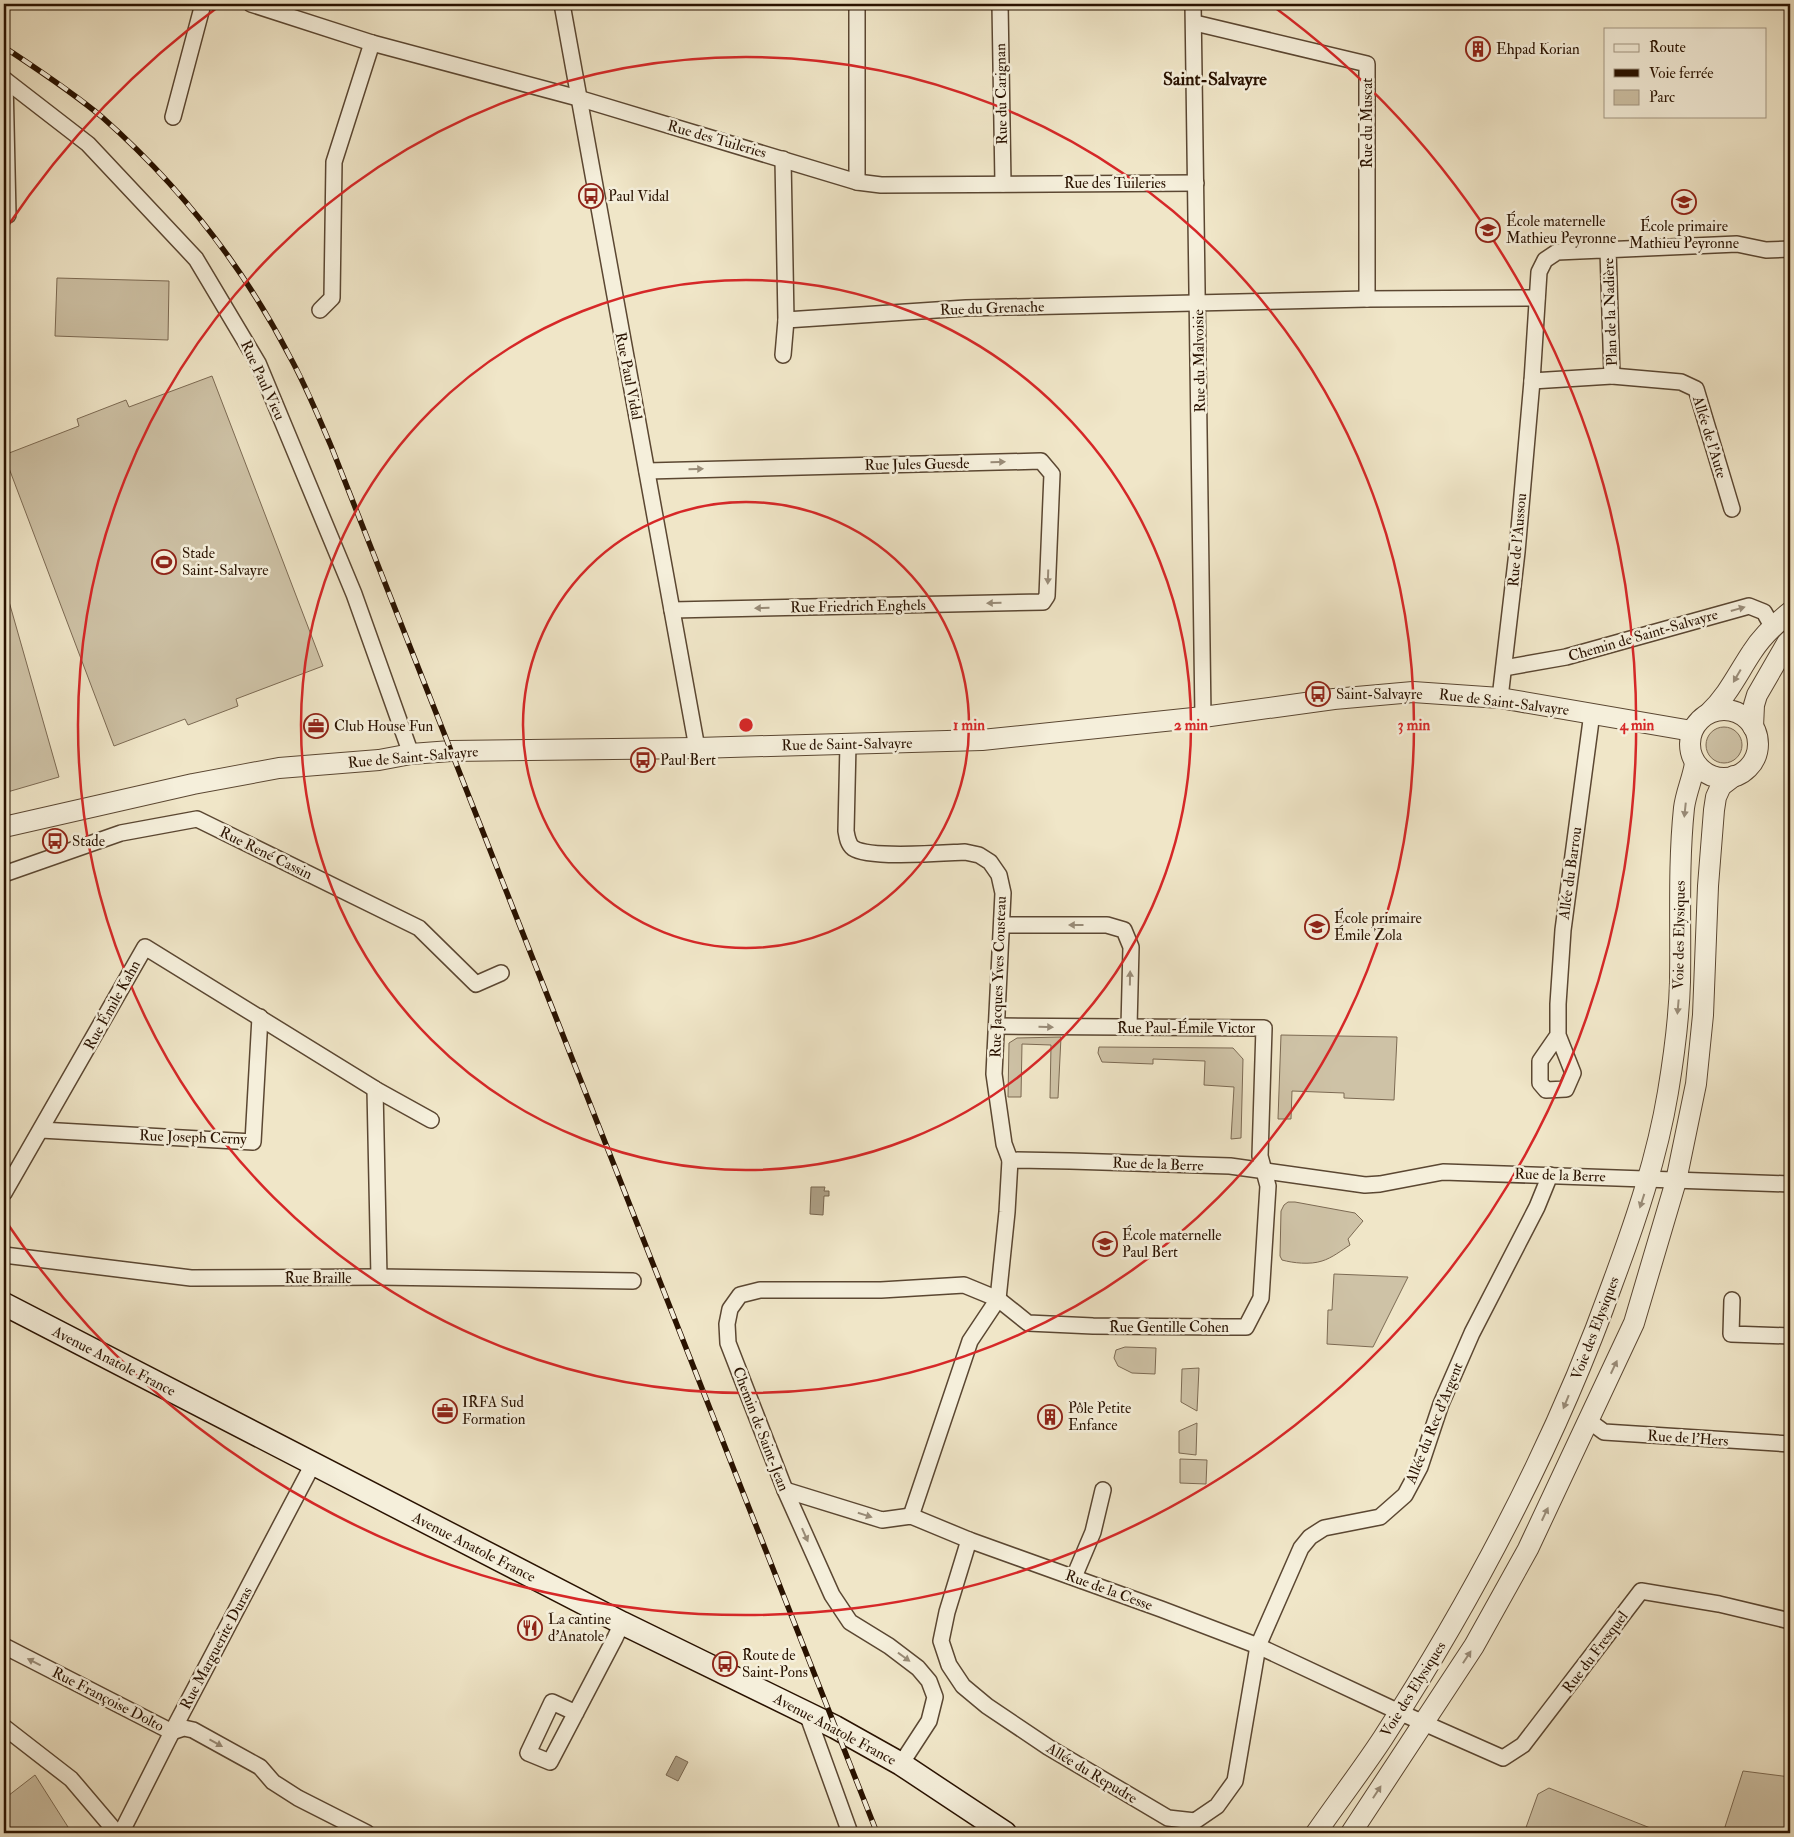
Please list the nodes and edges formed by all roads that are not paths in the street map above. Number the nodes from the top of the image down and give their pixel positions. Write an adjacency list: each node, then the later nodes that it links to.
1 (203, 4): 11 (street)
2 (251, 4): 8 (street, Rue des Tuileries)
3 (562, 4): 10 (street, Rue Paul Vidal)
4 (857, 4): 13 (street)
5 (1000, 4): 15 (street, Rue du Carignan)
6 (1194, 4): 7 (street, Rue du Malvoisie)
7 (1195, 23): 14 (street, Rue du Malvoisie); 20 (street, Rue du Muscat)
8 (372, 43): 10 (street, Rue des Tuileries); 22 (street)
9 (4, 80): 16 (street); 43 (street, Rue Paul Vieu)
10 (578, 98): 12 (street, Rue des Tuileries); 27 (street, Rue Paul Vidal)
11 (173, 117)
12 (783, 159): 13 (street, Rue des Tuileries); 23 (street)
13 (857, 182): 15 (street, Rue des Tuileries)
14 (1196, 183): 15 (street, Rue des Tuileries); 21 (street, Rue du Malvoisie)
15 (1003, 184)
16 (8, 215)
17 (1790, 248): 18 (street)
18 (1608, 250): 19 (street, Plan de la Nadière); 25 (street, Plan de la Nadière)
19 (1537, 298): 20 (street); 26 (street, Plan de la Nadière)
20 (1367, 299): 21 (street)
21 (1198, 303): 23 (street, Rue du Grenache); 38 (street, Rue du Malvoisie)
22 (320, 310)
23 (786, 320): 24 (street)
24 (783, 355)
25 (1612, 376): 26 (street, Plan de la Nadière); 28 (street, Allée de l'Aute)
26 (1532, 381): 34 (street, Rue de l'Aussou)
27 (647, 470): 29 (street, Rue Jules Guesde, one-way to 29); 30 (street, Rue Paul Vidal)
28 (1732, 509)
29 (1043, 602): 30 (street, Rue Friedrich Enghels, one-way to 30)
30 (672, 610): 42 (street, Rue Paul Vidal)
31 (1790, 612): 32 (street)
32 (1772, 626): 34 (street, Chemin de Saint-Salvayre, one-way to 32); 37 (street, one-way to 37)
33 (1790, 640): 39 (street)
34 (1504, 668): 35 (street, Rue de l'Aussou)
35 (1500, 698): 36 (street, Rue de Saint-Salvayre); 38 (street, Rue de Saint-Salvayre)
36 (1592, 713): 40 (street, Rue de Saint-Salvayre); 53 (street, Allée du Barrou)
37 (1709, 713): 39 (street); 40 (street)
38 (1204, 718): 41 (street, Rue de Saint-Salvayre)
39 (1753, 727): 45 (street)
40 (1692, 731): 44 (street)
41 (848, 744): 42 (street, Rue de Saint-Salvayre); 48 (street, Rue Jacques Yves Cousteau)
42 (697, 748): 43 (street, Rue de Saint-Salvayre)
43 (411, 754): 46 (street, Rue de Saint-Salvayre)
44 (1695, 763): 45 (street); 60 (street, Voie des Elysiques, one-way to 60)
45 (1734, 776): 61 (street, Voie des Elysiques)
46 (4, 827)
47 (4, 874): 49 (street, Rue René Cassin)
48 (1002, 925): 51 (street, Rue Jacques Yves Cousteau); 52 (street, one-way to 48)
49 (501, 973)
50 (260, 1017): 54 (street, Rue Émile Kahn); 56 (street, Rue Joseph Cerny); 56 (street, Rue Émile Kahn)
51 (998, 1026): 52 (street, Rue Paul-Émile Victor, one-way to 52); 57 (street, Rue Jacques Yves Cousteau)
52 (1129, 1027): 58 (street, Rue Paul-Émile Victor)
53 (1558, 1035)
54 (375, 1088): 55 (street, Rue Émile Kahn); 65 (street)
55 (431, 1120)
56 (41, 1130): 63 (street, Rue Émile Kahn)
57 (1010, 1160): 58 (street, Rue de la Berre); 67 (street)
58 (1262, 1170): 59 (street, Rue de la Berre); 67 (street, Rue Gentille Cohen)
59 (1550, 1175): 60 (street, Rue de la Berre); 82 (street, Allée du Rec d'Argent)
60 (1649, 1178): 61 (street, Rue de la Berre); 84 (street, Voie des Elysiques, one-way to 84)
61 (1676, 1181): 62 (street, Rue de la Berre); 71 (street, Voie des Elysiques, one-way to 61)
62 (1790, 1184)
63 (4, 1193)
64 (4, 1255): 65 (street, Rue Braille)
65 (379, 1277): 66 (street, Rue Braille)
66 (633, 1281)
67 (998, 1299): 74 (street, Chemin de Saint-Jean); 76 (street)
68 (1732, 1300): 70 (street)
69 (4, 1304): 73 (main road, Avenue Anatole France)
70 (1790, 1336)
71 (1589, 1421): 72 (street, Rue de l'Hers); 86 (street, Voie des Elysiques, one-way to 71)
72 (1790, 1444)
73 (313, 1464): 80 (main road, Avenue Anatole France); 88 (street, Rue Marguerite Duras)
74 (785, 1490): 76 (street, one-way to 76); 89 (street, Chemin de Saint-Jean, one-way to 89)
75 (1103, 1490): 78 (street)
76 (911, 1516): 77 (street, Rue de la Cesse)
77 (969, 1540): 78 (street, Rue de la Cesse); 82 (street, Allée du Repudre)
78 (1074, 1577): 82 (street, Rue de la Cesse)
79 (1790, 1621): 86 (street, Rue du Fresquel)
80 (622, 1624): 83 (main road, Avenue Anatole France); 85 (street)
81 (4, 1646): 88 (street, Rue Françoise Dolto, one-way to 81)
82 (1258, 1646): 84 (street, Rue de la Cesse)
83 (806, 1712): 89 (main road, Avenue Anatole France); 94 (street)
84 (1398, 1712): 86 (street, Rue de la Cesse); 97 (street, Voie des Elysiques)
85 (576, 1713)
86 (1423, 1724): 98 (street, Voie des Elysiques, one-way to 86)
87 (4, 1727): 91 (street)
88 (172, 1732): 92 (street, Rue Marguerite Duras); 93 (street, Rue Françoise Dolto, one-way to 93)
89 (901, 1764): 90 (main road, Avenue Anatole France)
90 (942, 1792): 95 (main road, Avenue Anatole France); 96 (main road, Avenue Anatole France)
91 (116, 1833)
92 (121, 1833)
93 (367, 1833)
94 (850, 1833)
95 (995, 1833)
96 (1005, 1833)
97 (1316, 1833)
98 (1351, 1833)

